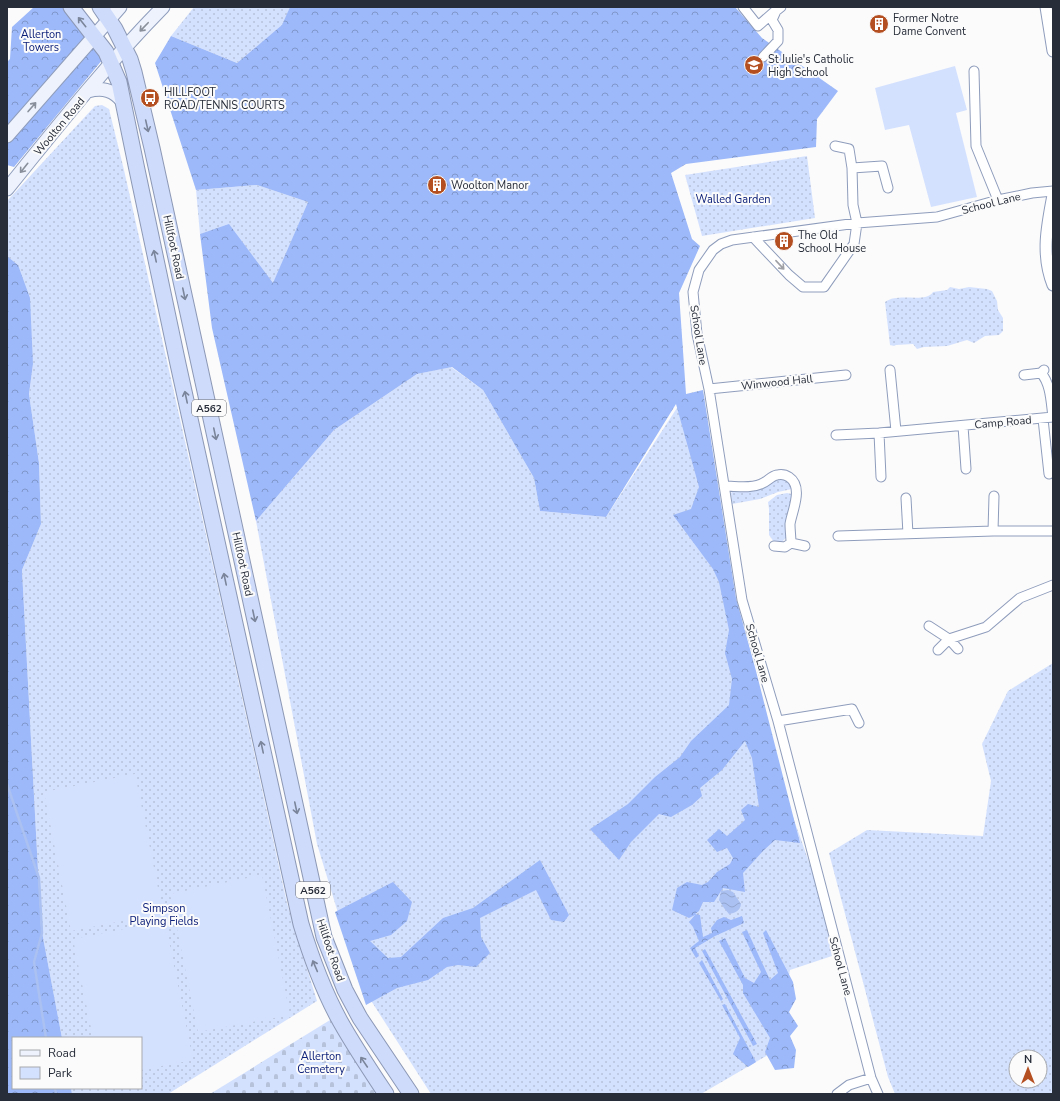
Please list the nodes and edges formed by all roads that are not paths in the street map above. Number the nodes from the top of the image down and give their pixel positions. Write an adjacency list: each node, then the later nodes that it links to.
1 (71, 7): 9 (highway, A562, one-way to 1)
2 (100, 7): 8 (highway, A562)
3 (120, 7): 8 (main road)
4 (163, 7): 10 (main road, Woolton Road, one-way to 10)
5 (743, 7): 7 (street)
6 (1046, 7): 11 (street)
7 (779, 9): 12 (street)
8 (109, 20): 9 (main road); 10 (highway, Hillfoot Road / A562)
9 (94, 36): 13 (highway, A562); 17 (main road, one-way to 9)
10 (125, 48): 13 (main road, Woolton Road); 58 (highway, Hillfoot Road / A562, one-way to 58)
11 (1053, 50)
12 (763, 57)
13 (112, 64): 15 (main road, Woolton Road); 16 (highway, Hillfoot Road / A562)
14 (974, 71): 24 (street)
15 (88, 91): 16 (main road); 21 (main road, Woolton Road, one-way to 21)
16 (123, 102): 58 (highway, Hillfoot Road / A562, one-way to 16)
17 (7, 136)
18 (835, 146): 19 (street)
19 (852, 168): 20 (street); 25 (street)
20 (888, 188)
21 (7, 189)
22 (1053, 191): 24 (street, School Lane)
23 (1053, 195): 27 (street)
24 (998, 200): 25 (street, School Lane)
25 (857, 223): 26 (street, School Lane); 26 (street, one-way to 25)
26 (753, 238): 31 (street, School Lane)
27 (1053, 285)
28 (890, 370): 35 (street)
29 (846, 375): 31 (street, Winwood Hall)
30 (1024, 375): 32 (street, Camp Road)
31 (709, 389): 41 (street, School Lane)
32 (1053, 417): 33 (street, Camp Road)
33 (1043, 419): 34 (street, Camp Road); 39 (street, Camp Road)
34 (963, 426): 35 (street, Camp Road); 38 (street, Camp Road)
35 (896, 431): 36 (street, Camp Road)
36 (879, 433): 37 (street, Camp Road); 40 (street)
37 (836, 435)
38 (966, 469)
39 (1049, 474)
40 (882, 477)
41 (724, 486): 48 (street); 56 (street, School Lane)
42 (994, 496): 44 (street)
43 (906, 498): 46 (street)
44 (993, 531): 45 (street); 46 (street)
45 (1053, 531)
46 (908, 534): 47 (street)
47 (838, 536)
48 (791, 543): 49 (street); 50 (street)
49 (774, 546)
50 (805, 546)
51 (1053, 585): 53 (street)
52 (929, 626): 53 (street)
53 (949, 639): 54 (street); 55 (street)
54 (958, 649)
55 (938, 650)
56 (778, 721): 57 (street); 59 (street, School Lane)
57 (859, 723)
58 (345, 1010): 60 (highway, Hillfoot Road / A562, one-way to 58); 61 (highway, Hillfoot Road / A562)
59 (871, 1078): 62 (street); 63 (street, School Lane)
60 (386, 1094)
61 (411, 1094)
62 (838, 1094)
63 (878, 1094)

